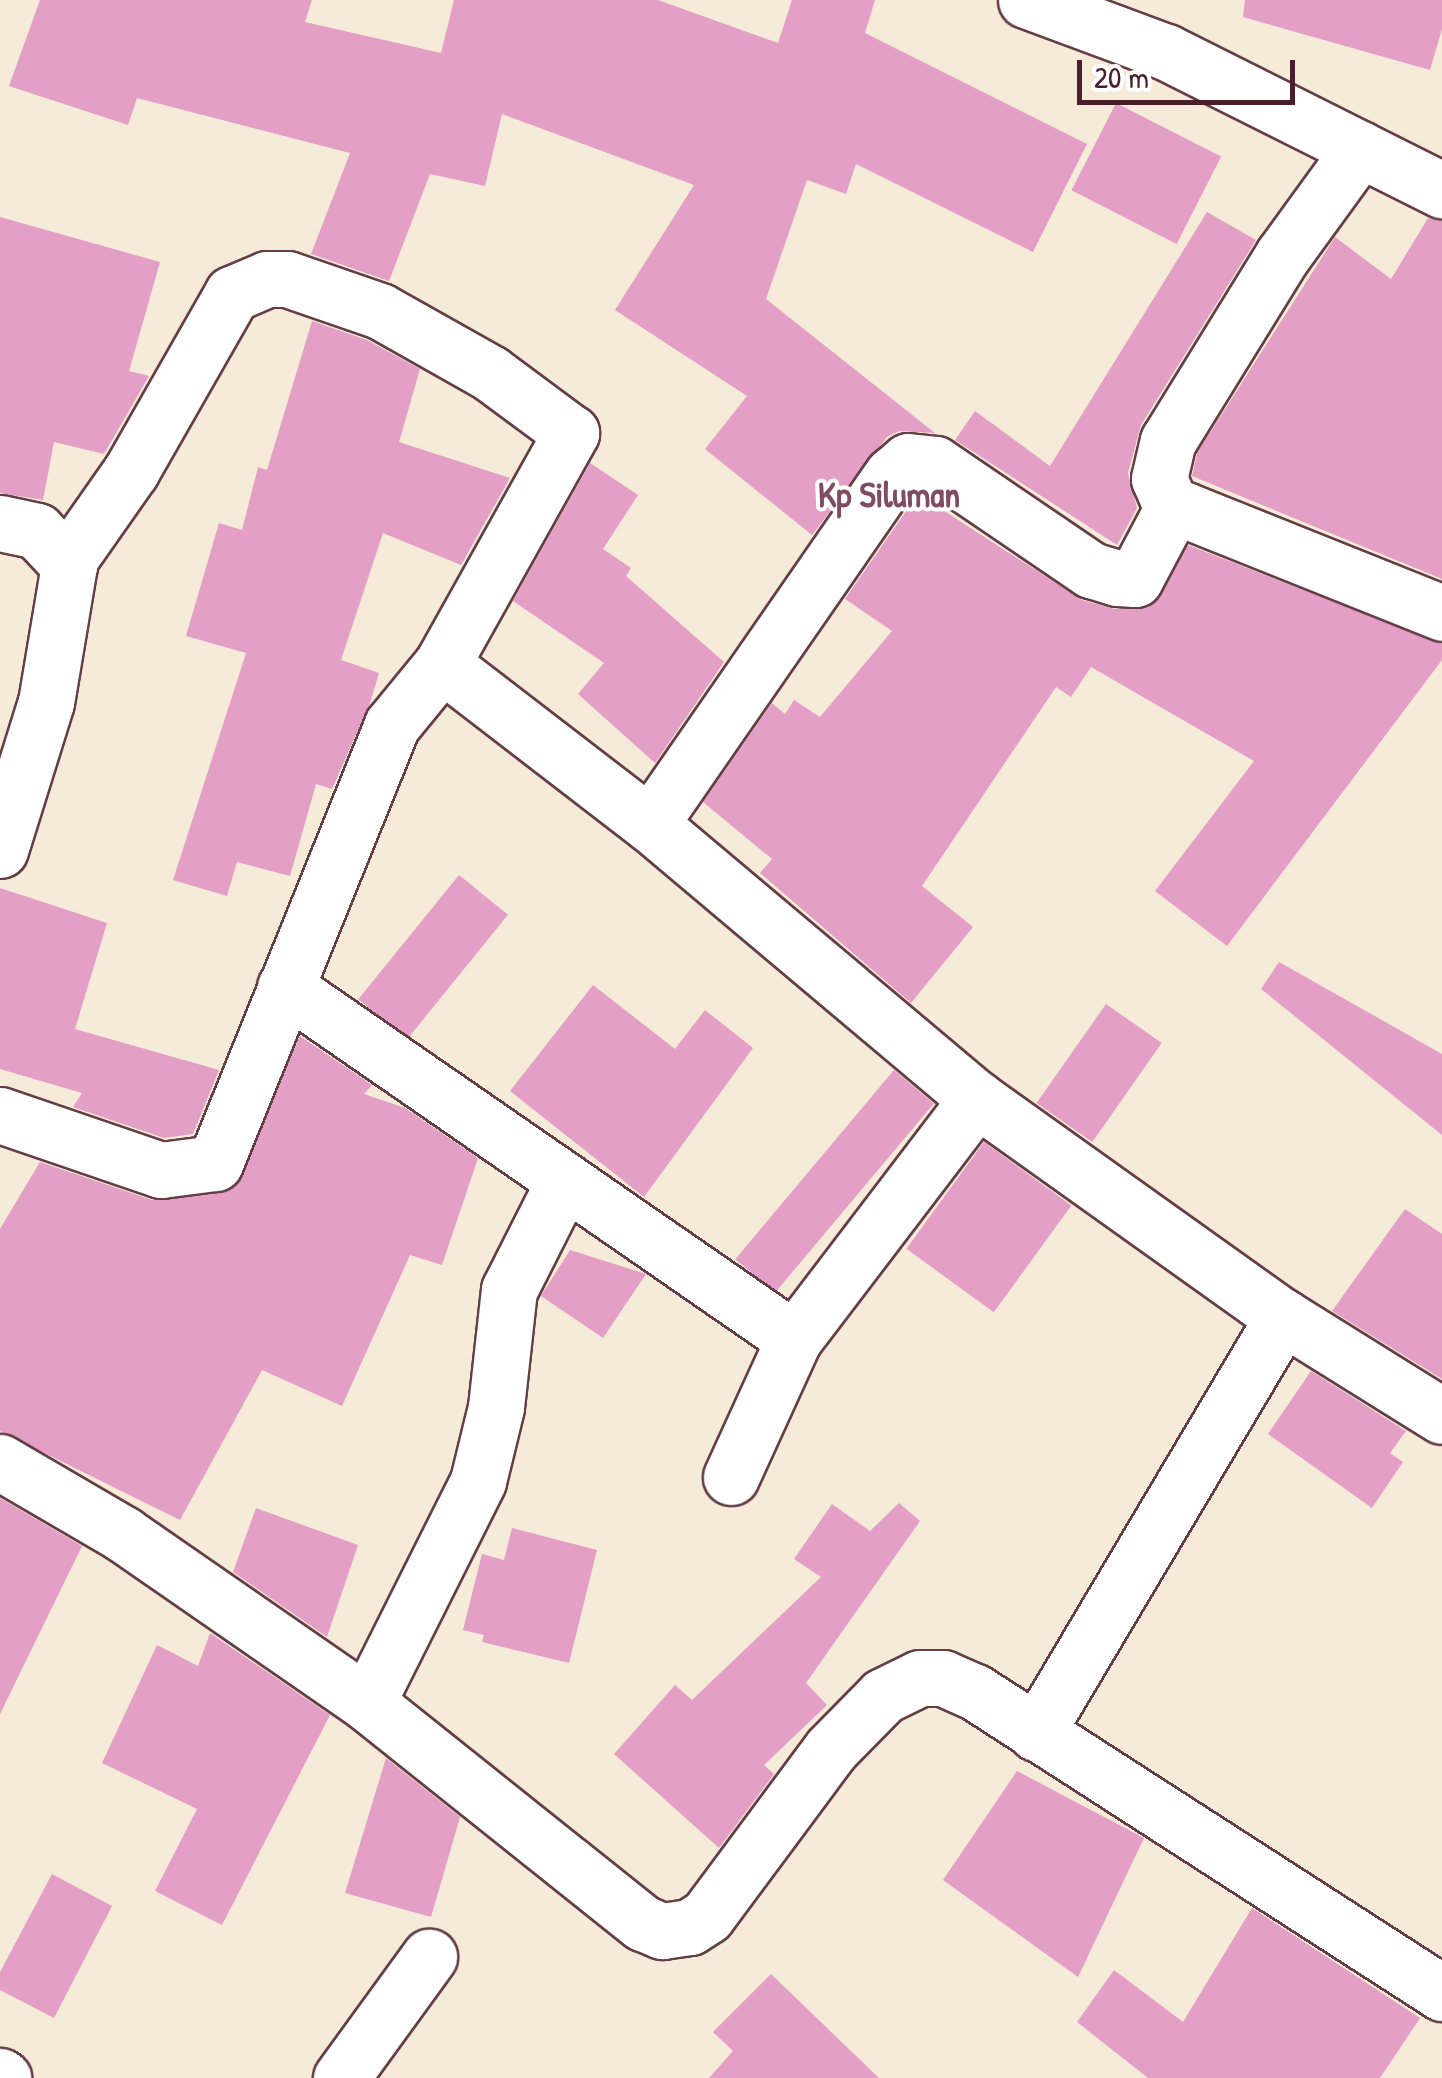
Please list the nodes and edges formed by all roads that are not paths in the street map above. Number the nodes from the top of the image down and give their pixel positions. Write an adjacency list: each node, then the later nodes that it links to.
1 (1026, 0): 2 (street)
2 (1360, 149): 3 (street); 4 (street)
3 (1442, 190)
4 (1172, 509): 7 (street); 9 (street)
5 (0, 523): 6 (street)
6 (66, 564): 8 (street); 10 (street)
7 (1442, 613)
8 (442, 664): 9 (street); 11 (street)
9 (650, 824): 12 (street)
10 (0, 850)
11 (286, 987): 13 (street); 14 (street)
12 (977, 1098): 15 (street); 16 (street)
13 (5, 1128)
14 (564, 1181): 16 (street); 20 (street)
15 (1283, 1316): 17 (street); 21 (street)
16 (794, 1340): 19 (street)
17 (1442, 1416)
18 (0, 1462): 20 (street)
19 (731, 1477)
20 (367, 1703): 21 (street)
21 (1036, 1733): 23 (street)
22 (430, 1957): 24 (street)
23 (1442, 1994)
24 (341, 2078)

